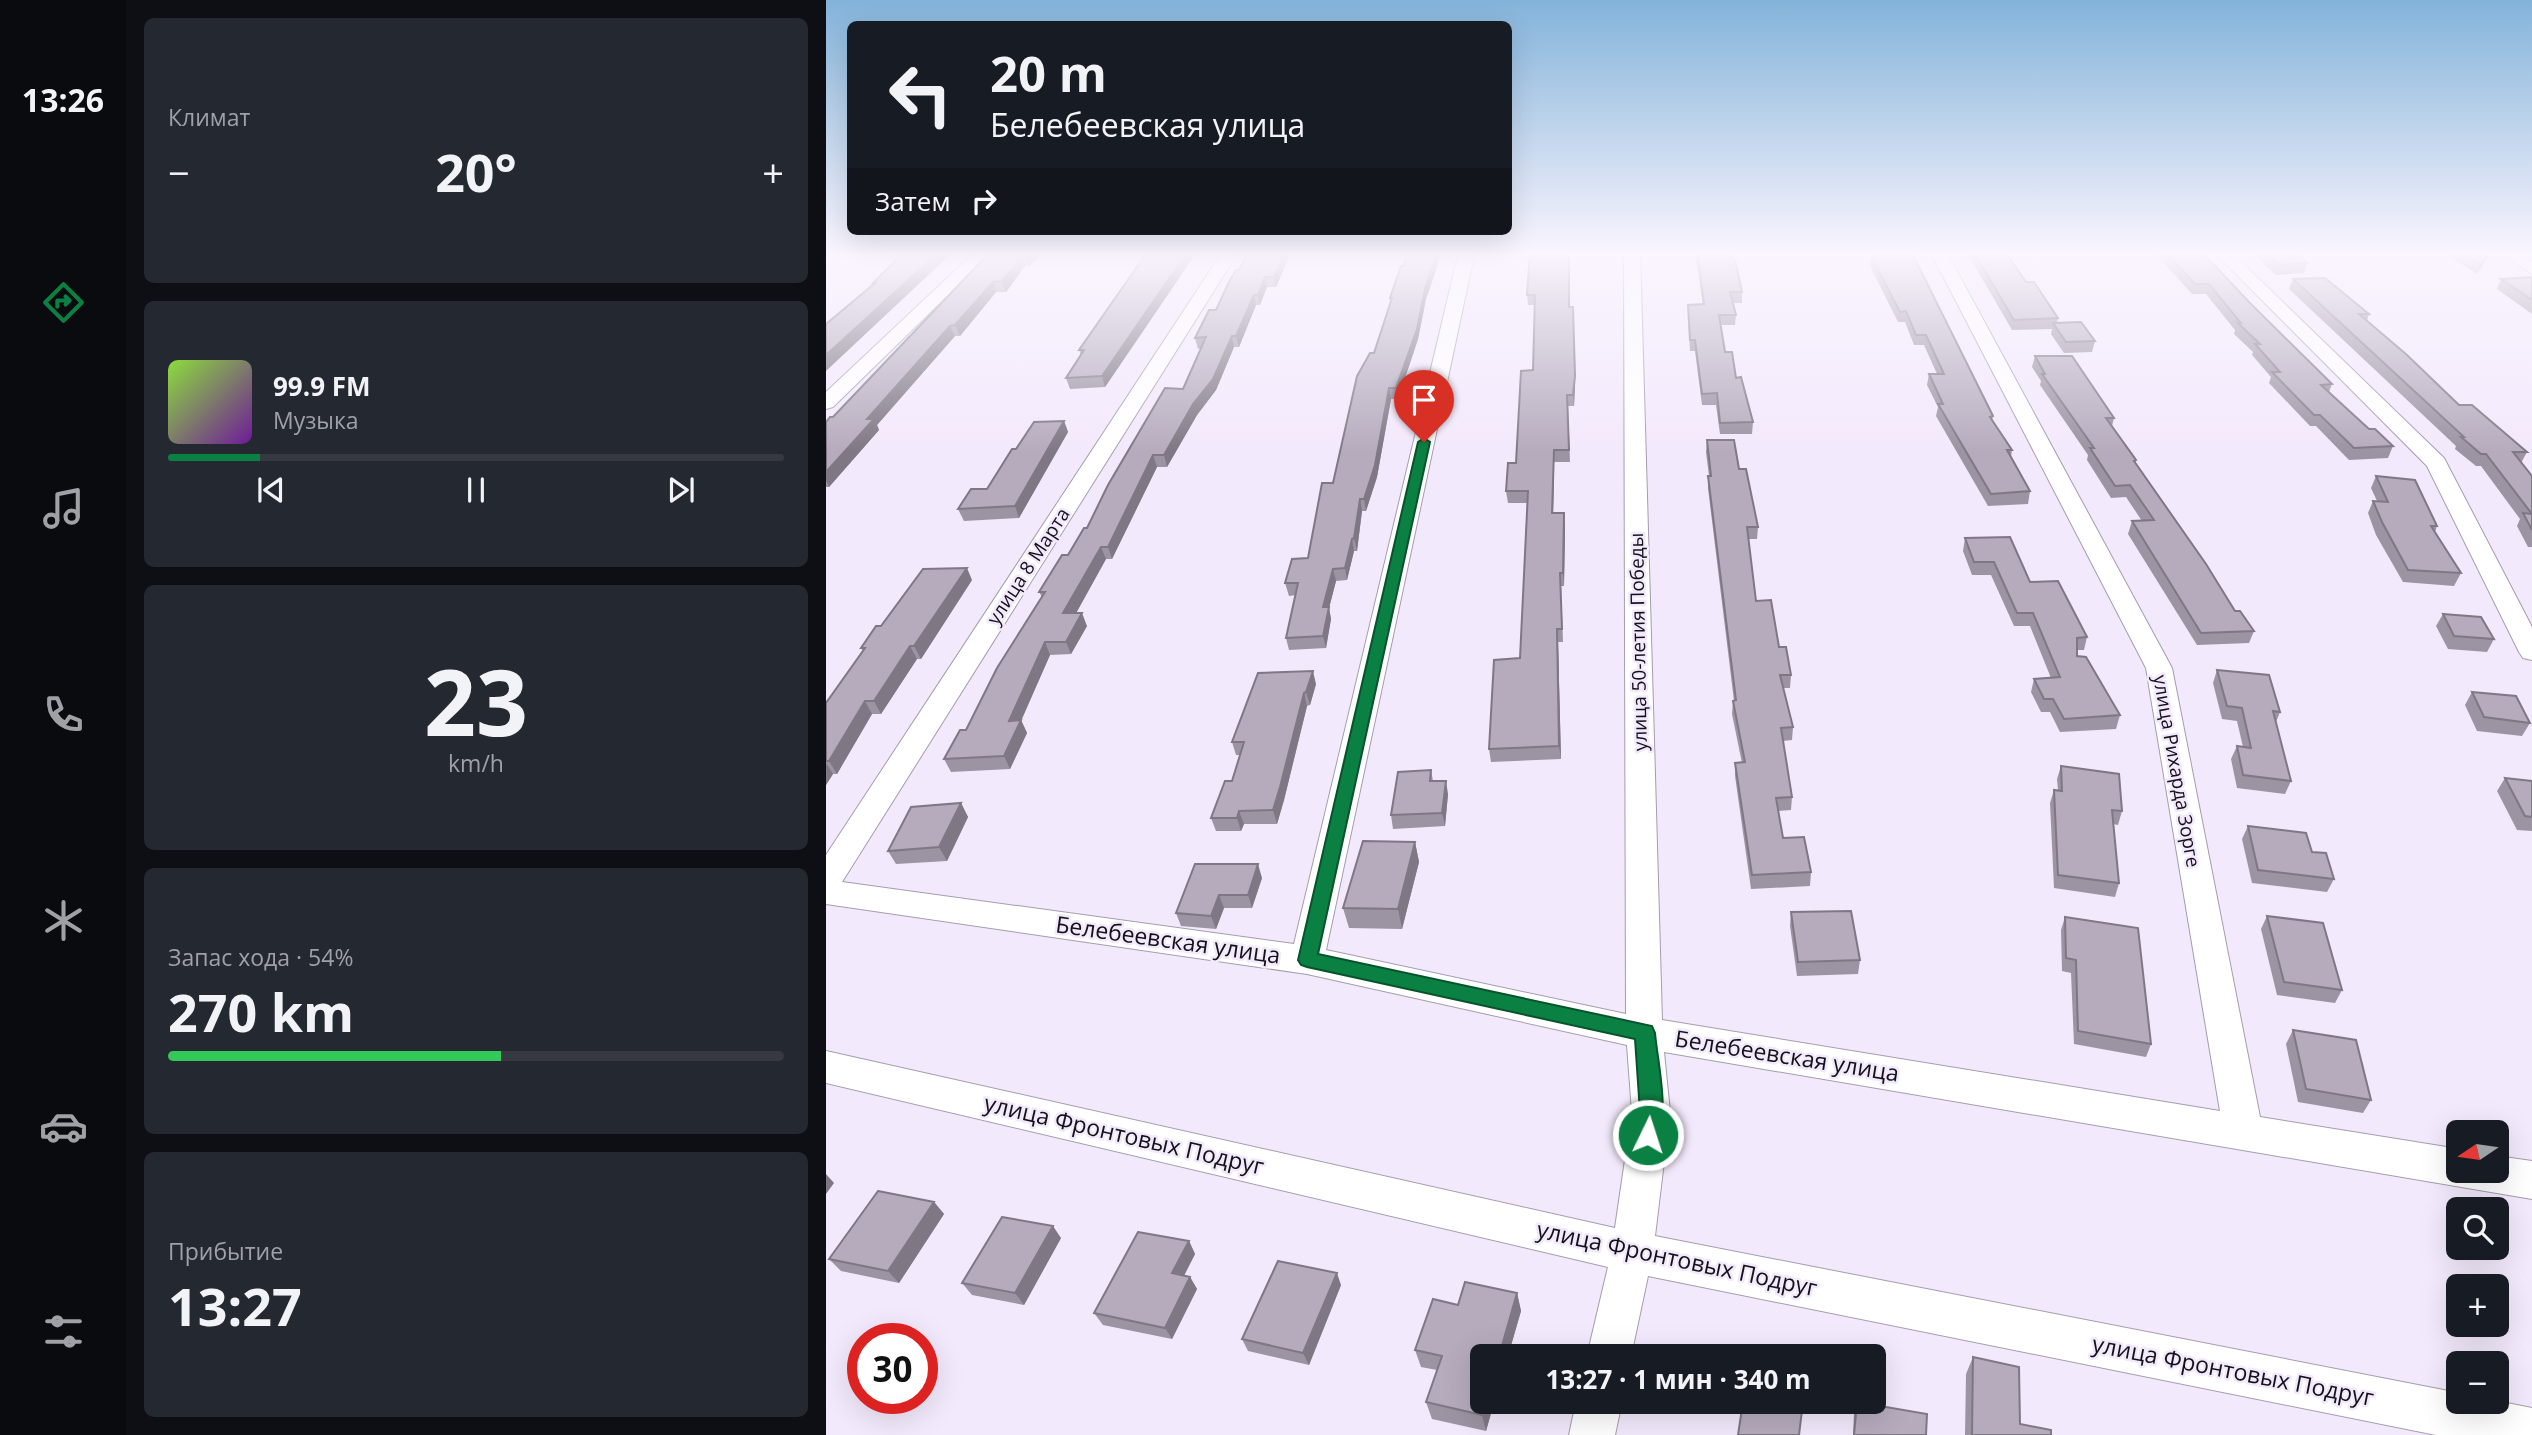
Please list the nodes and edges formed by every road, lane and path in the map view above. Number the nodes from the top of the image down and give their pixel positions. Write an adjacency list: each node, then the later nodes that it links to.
1 (915, 318): 7 (street)
2 (1188, 318): 9 (street, улица 8 Марта)
3 (1452, 318): 11 (street)
4 (1634, 318): 12 (street, улица 50-летия Победы)
5 (1973, 318): 14 (street, улица Рихарда Зорге)
6 (2289, 318): 8 (street)
7 (826, 403)
8 (2532, 652)
9 (826, 881)
10 (826, 892): 11 (street, Белебеевская улица)
11 (1307, 960): 12 (street, Белебеевская улица)
12 (1644, 1033): 14 (street, Белебеевская улица); 18 (street, улица 50-летия Победы)
13 (826, 1067): 18 (street, улица Фронтовых Подруг)
14 (2243, 1132): 15 (street, Белебеевская улица)
15 (2446, 1166)
16 (2510, 1177): 17 (street)
17 (2532, 1181)
18 (1632, 1252): 19 (street, улица 50-летия Победы); 21 (street, улица Фронтовых Подруг)
19 (1612, 1344)
20 (1596, 1414): 22 (street)
21 (2532, 1431)
22 (1592, 1435)

